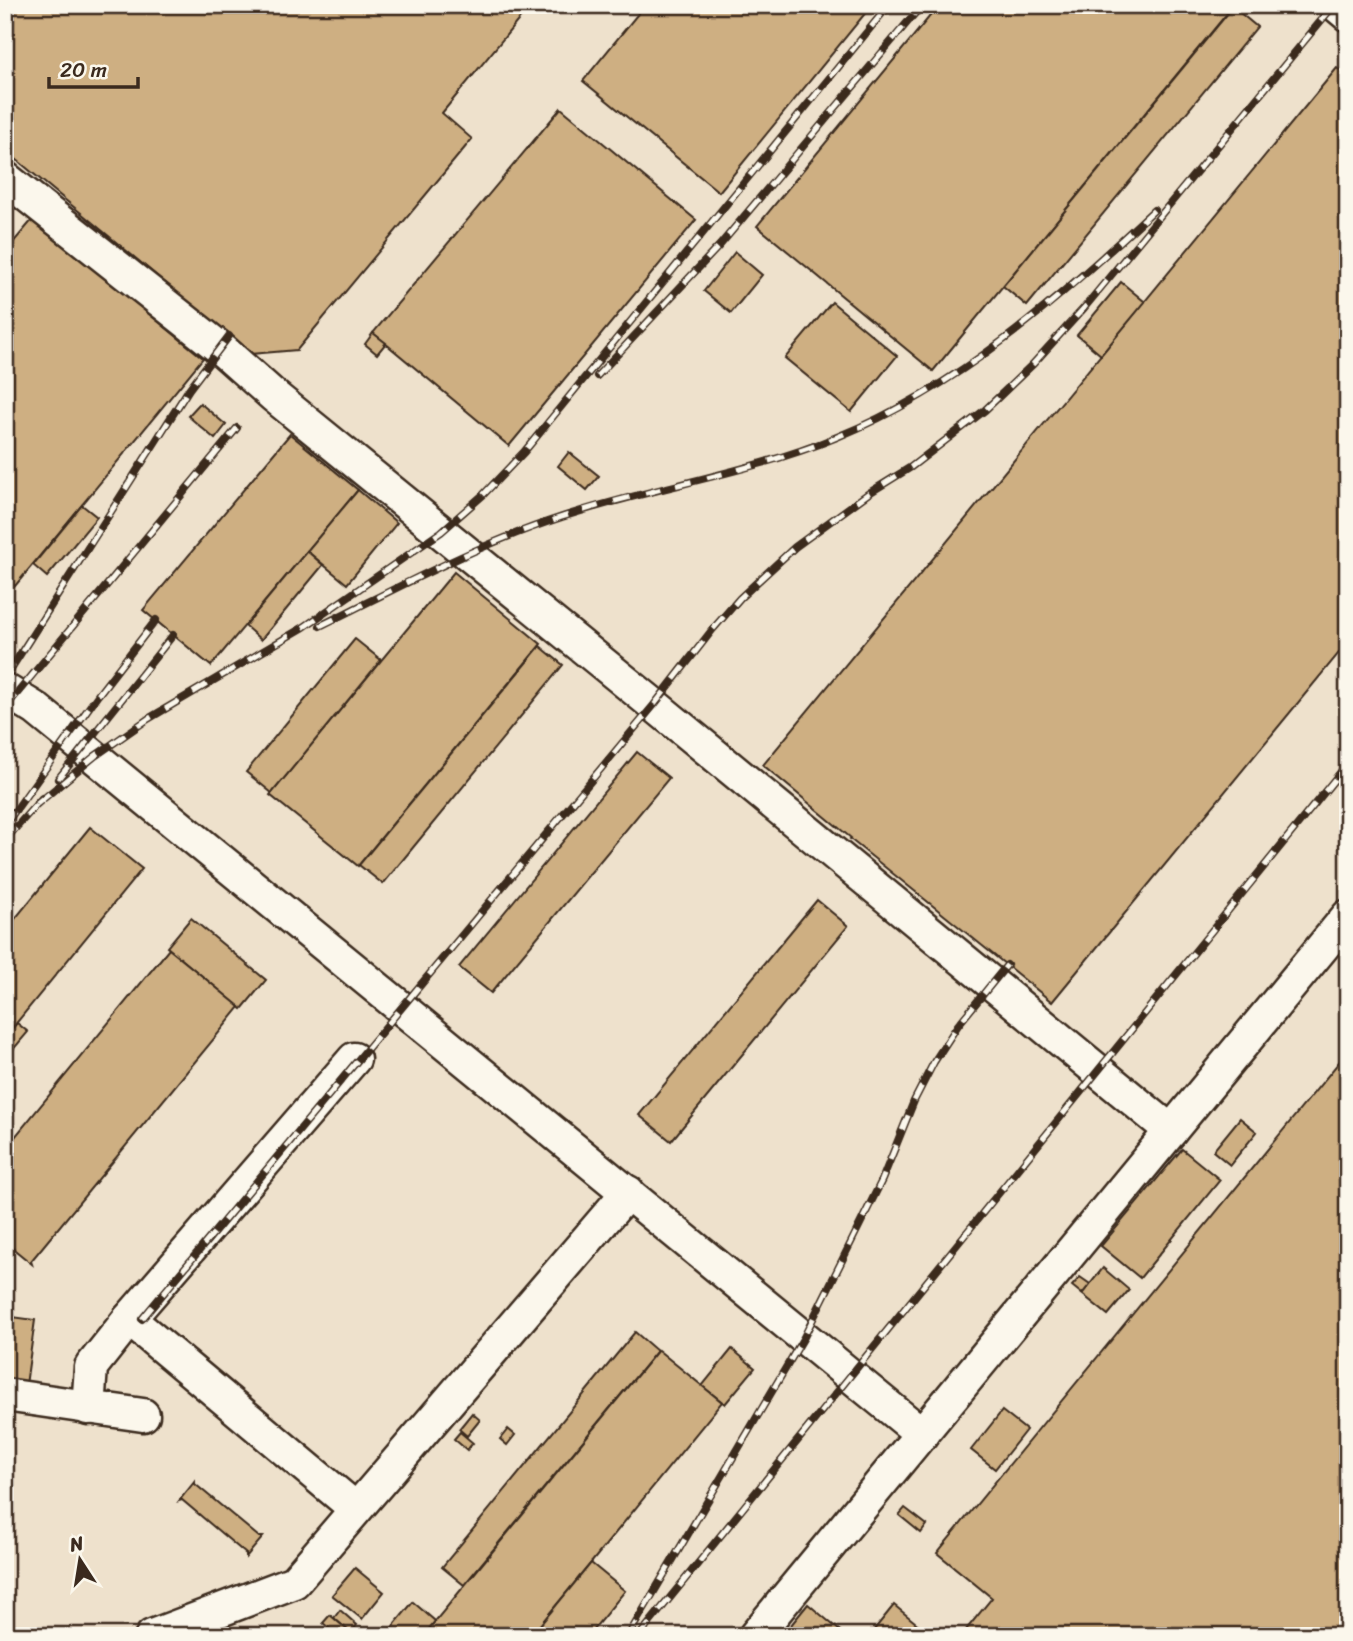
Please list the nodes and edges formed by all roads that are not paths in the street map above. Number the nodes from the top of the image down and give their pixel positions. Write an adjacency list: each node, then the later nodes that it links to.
1 (1336, 5): 2 (lane)
2 (1348, 15)
3 (5, 178): 7 (lane)
4 (5, 690): 8 (lane)
5 (1348, 916): 7 (lane)
6 (354, 1059): 9 (lane)
7 (1171, 1131): 13 (lane)
8 (628, 1192): 13 (lane); 14 (lane)
9 (129, 1319): 11 (lane); 14 (lane)
10 (5, 1395): 11 (lane)
11 (88, 1408): 12 (lane)
12 (143, 1415)
13 (922, 1434): 16 (lane)
14 (356, 1509): 15 (lane)
15 (152, 1636)
16 (755, 1636)

